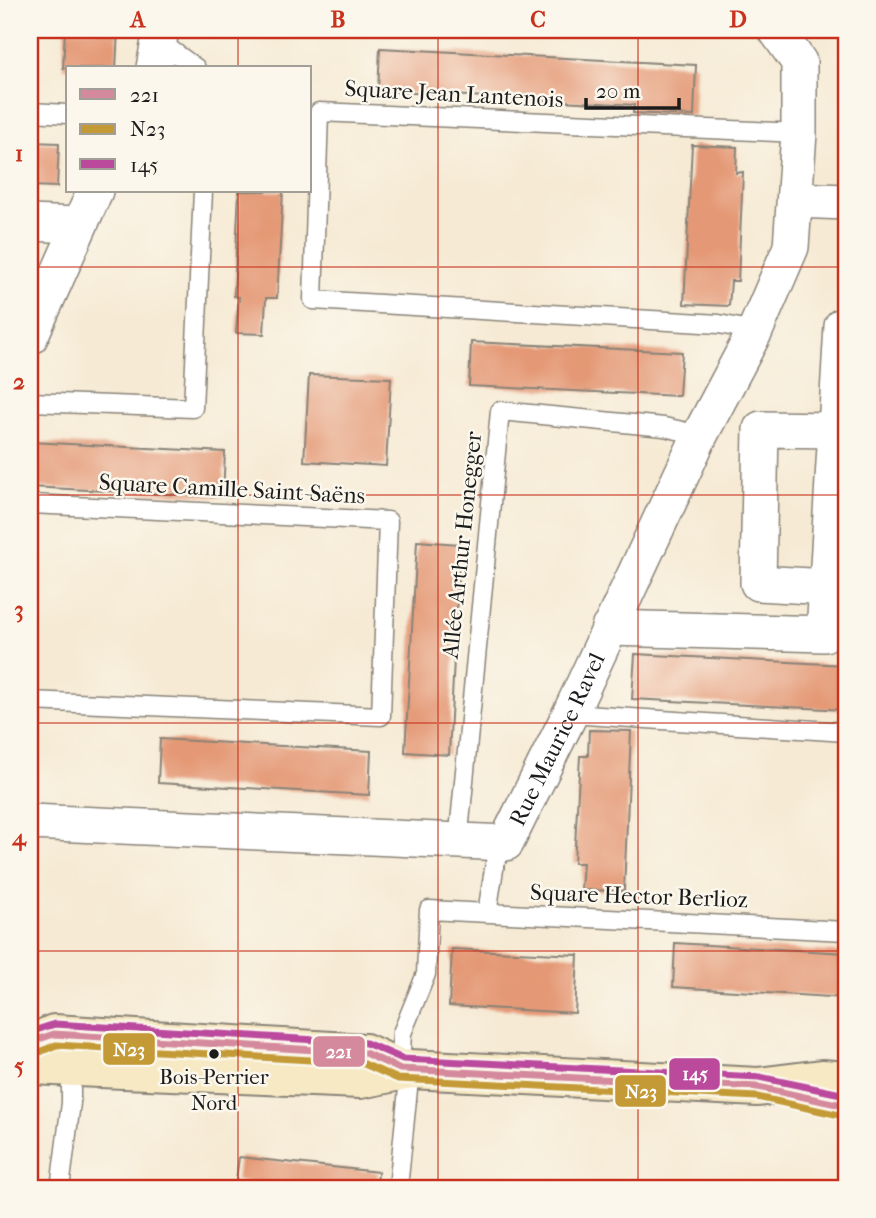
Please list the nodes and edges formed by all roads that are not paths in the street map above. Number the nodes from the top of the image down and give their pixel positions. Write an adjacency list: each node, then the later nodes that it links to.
1 (776, 30): 6 (street, Rue Maurice Ravel)
2 (158, 46): 3 (lane)
3 (193, 66)
4 (30, 112): 5 (lane)
5 (66, 114)
6 (799, 134): 9 (street, Rue Maurice Ravel); 14 (lane, Square Jean Lantenois)
7 (94, 192): 12 (street)
8 (204, 192): 16 (lane)
9 (795, 200): 10 (street); 14 (street, Rue Maurice Ravel)
10 (846, 202)
11 (30, 223): 12 (street)
12 (77, 225): 15 (street)
13 (842, 326): 17 (street)
14 (755, 331): 18 (street, Rue Maurice Ravel)
15 (30, 337)
16 (30, 402)
17 (836, 430): 20 (street); 20 (street)
18 (700, 435): 21 (street, Rue Maurice Ravel); 26 (lane, Allée Arthur Honegger)
19 (30, 503): 22 (lane, Square Camille Saint-Saëns)
20 (828, 587): 21 (street)
21 (609, 628): 23 (street, Rue Maurice Ravel)
22 (30, 701)
23 (570, 715): 24 (lane); 27 (street, Rue Maurice Ravel)
24 (846, 732)
25 (30, 822): 26 (street, Rue Maurice Ravel)
26 (458, 843): 27 (street, Rue Maurice Ravel)
27 (506, 843): 28 (lane)
28 (487, 913): 29 (lane, Square Hector Berlioz); 33 (lane, Square Hector Berlioz)
29 (846, 930)
30 (276, 1048): 31 (main road); 32 (main road); 33 (main road)
31 (32, 1050): 32 (main road)
32 (71, 1068): 33 (main road); 37 (lane)
33 (405, 1069): 35 (main road); 38 (lane)
34 (846, 1081): 35 (main road)
35 (758, 1087): 36 (main road)
36 (846, 1106)
37 (60, 1188)
38 (398, 1188)

